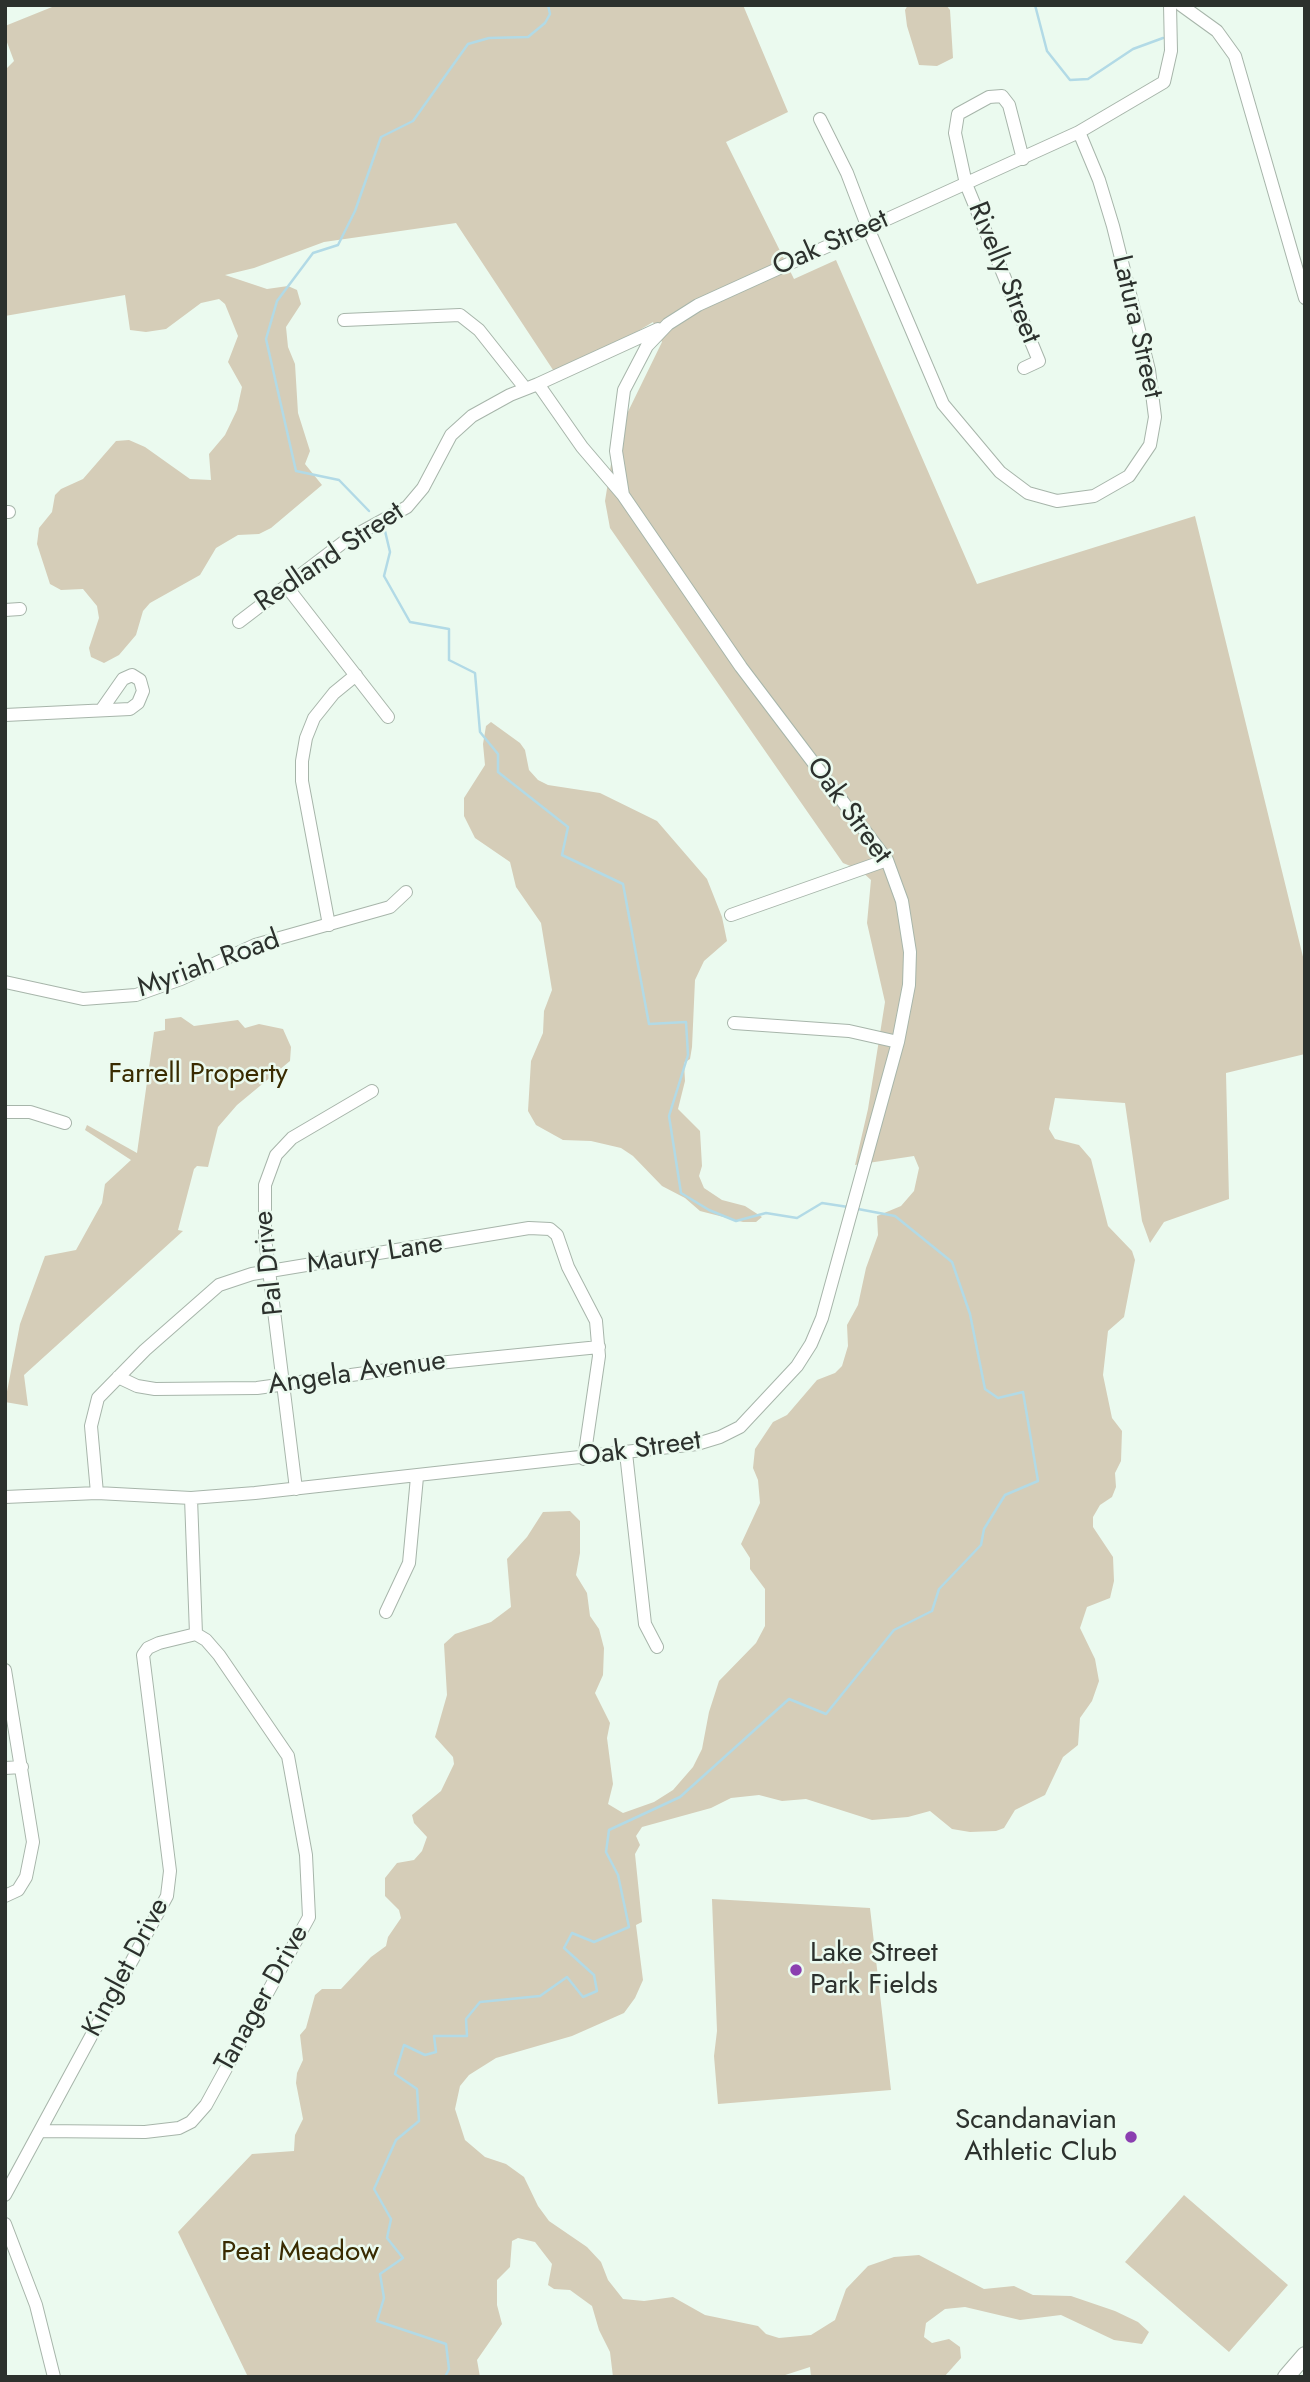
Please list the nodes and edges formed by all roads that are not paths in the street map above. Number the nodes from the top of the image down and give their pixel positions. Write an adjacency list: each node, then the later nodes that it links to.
1 (1170, 5): 4 (street, Oak Street)
2 (1181, 5): 8 (street)
3 (820, 118): 7 (street, Latura Street)
4 (1079, 132): 5 (street, Oak Street); 7 (street, Latura Street)
5 (1023, 159): 6 (street, Oak Street); 6 (street, Rivelly Street)
6 (966, 184): 7 (street, Oak Street); 12 (street, Rivelly Street)
7 (867, 228): 11 (street, Oak Street)
8 (1301, 268): 9 (street)
9 (1305, 298)
10 (344, 320): 13 (street)
11 (668, 324): 13 (street, Redland Street); 14 (street, Oak Street)
12 (1024, 368)
13 (531, 386): 14 (street); 15 (street, Redland Street)
14 (623, 495): 23 (street, Oak Street)
15 (287, 587): 18 (street, Redland Street); 19 (street)
16 (20, 609): 17 (street)
17 (5, 610)
18 (239, 622)
19 (356, 675): 22 (street); 26 (street)
20 (102, 709): 21 (street)
21 (5, 715)
22 (388, 717)
23 (887, 860): 25 (street); 29 (street, Oak Street)
24 (406, 892): 26 (street, Myriah Road)
25 (731, 915)
26 (329, 925): 27 (street, Myriah Road)
27 (5, 982)
28 (734, 1023): 29 (street)
29 (898, 1042): 37 (street, Oak Street)
30 (372, 1091): 33 (street, Pal Drive)
31 (5, 1112): 32 (street)
32 (65, 1122)
33 (270, 1271): 34 (street, Maury Lane); 35 (street, Maury Lane); 36 (street, Pal Drive)
34 (599, 1347): 36 (street, Angela Avenue); 38 (street, Maury Lane)
35 (118, 1377): 36 (street, Angela Avenue); 41 (street, Maury Lane)
36 (284, 1385): 40 (street, Pal Drive)
37 (626, 1453): 38 (street, Oak Street); 46 (street)
38 (583, 1459): 39 (street, Oak Street)
39 (417, 1477): 40 (street, Oak Street); 44 (street)
40 (296, 1489): 43 (street, Oak Street)
41 (97, 1493): 42 (street, Oak Street); 43 (street, Oak Street)
42 (5, 1497)
43 (191, 1498): 45 (street)
44 (386, 1612)
45 (195, 1634): 51 (street, Kinglet Drive); 51 (street, Tanager Drive)
46 (657, 1647)
47 (5, 1670): 48 (street)
48 (22, 1767): 49 (street); 50 (street)
49 (5, 1768)
50 (5, 1896)
51 (40, 2131): 52 (street, Kinglet Drive)
52 (5, 2195)
53 (5, 2224): 55 (street)
54 (1305, 2355): 56 (main road)
55 (54, 2377)
56 (1286, 2377)

